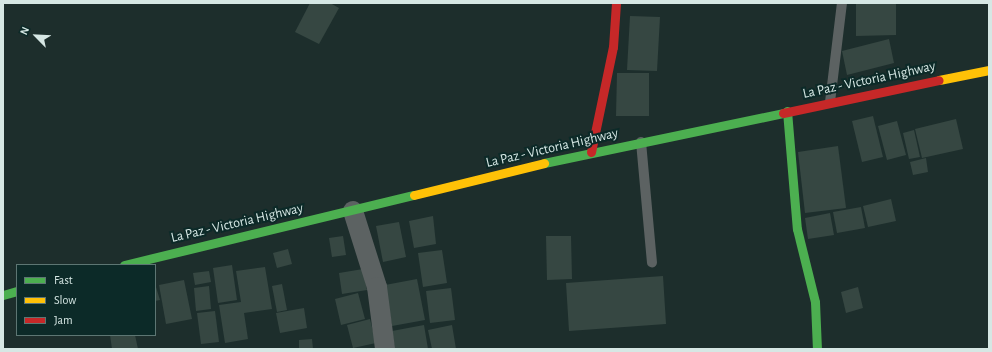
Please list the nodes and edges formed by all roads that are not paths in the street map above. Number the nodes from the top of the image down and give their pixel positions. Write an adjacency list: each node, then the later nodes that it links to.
1 (616, 3): 7 (main road)
2 (842, 3): 4 (lane)
3 (989, 70): 4 (main road, La Paz - Victoria Highway)
4 (830, 102): 5 (main road, La Paz - Victoria Highway)
5 (787, 111): 6 (main road, La Paz - Victoria Highway); 14 (main road)
6 (641, 142): 7 (main road, La Paz - Victoria Highway); 9 (lane)
7 (591, 152): 8 (main road, La Paz - Victoria Highway)
8 (354, 211): 10 (main road, La Paz - Victoria Highway); 13 (street)
9 (652, 262)
10 (128, 264)
11 (16, 291): 12 (main road)
12 (3, 295)
13 (385, 349)
14 (817, 349)

